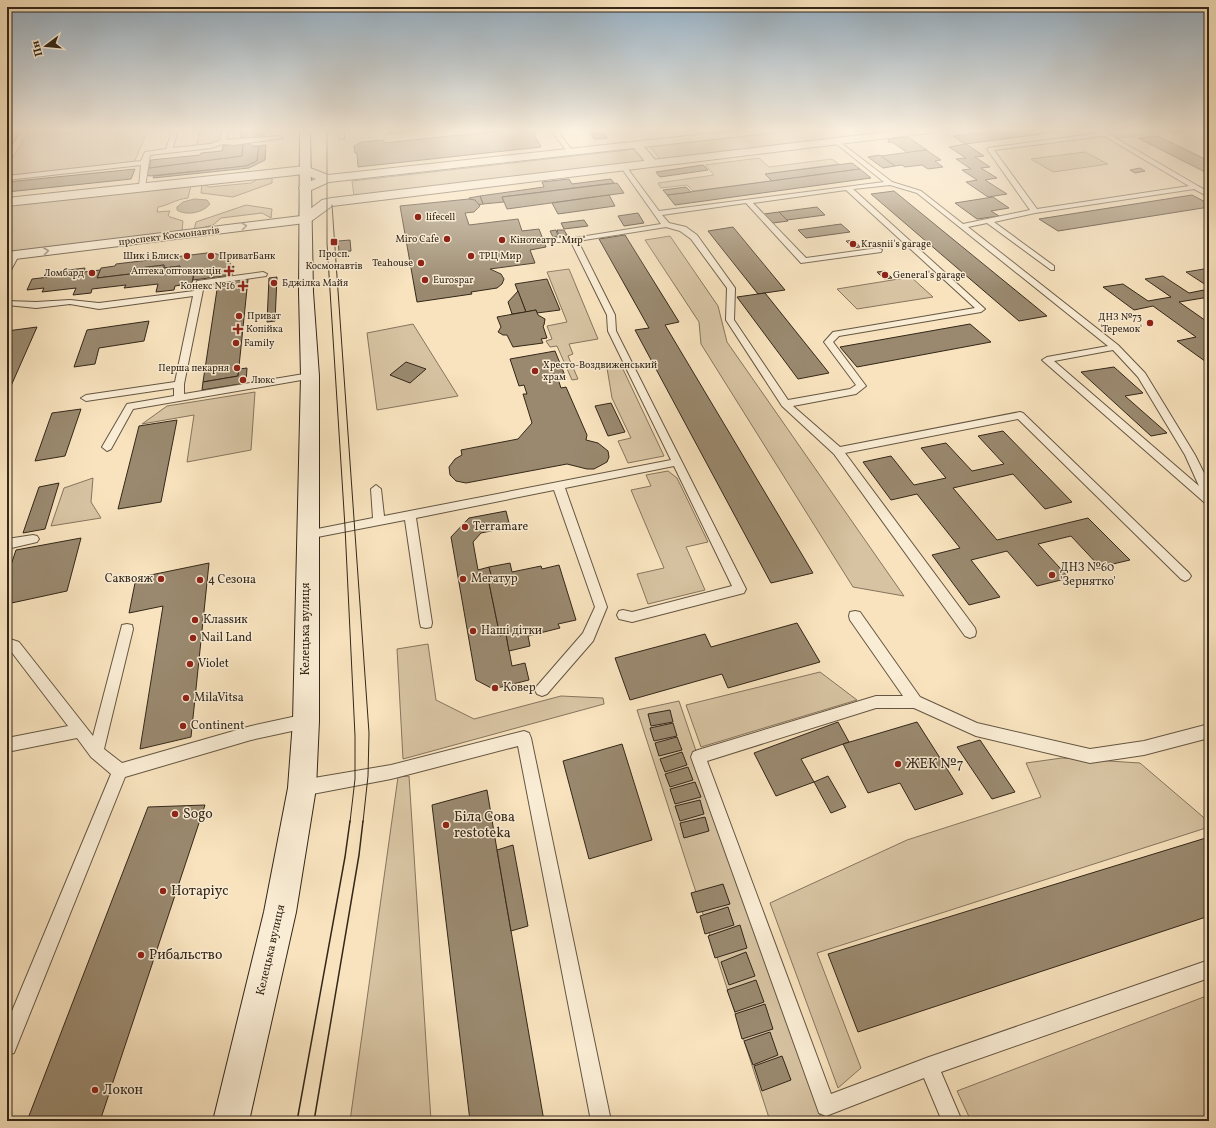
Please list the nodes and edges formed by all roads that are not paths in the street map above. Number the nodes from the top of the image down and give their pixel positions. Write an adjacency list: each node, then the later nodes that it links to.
1 (142, 183): 11 (lane)
2 (191, 183): 11 (street)
3 (305, 183): 13 (street, Келецька вулиця)
4 (321, 183): 13 (street)
5 (489, 183): 17 (street)
6 (635, 183): 19 (lane)
7 (890, 183): 12 (lane); 23 (lane)
8 (1014, 183): 18 (lane)
9 (1189, 183): 10 (lane)
10 (1196, 187): 14 (lane); 18 (lane)
11 (142, 188): 16 (street)
12 (848, 188): 15 (lane); 38 (lane)
13 (305, 193): 17 (street); 20 (street, Келецька вулиця)
14 (1209, 195)
15 (748, 201): 19 (lane); 26 (lane)
16 (7, 202)
17 (326, 203): 20 (street)
18 (1034, 210): 21 (lane)
19 (658, 213): 22 (lane)
20 (305, 219): 27 (street, проспект Космонавтів, one-way to 20); 34 (street, Келецька вулиця)
21 (990, 222): 23 (lane); 28 (lane)
22 (666, 225): 25 (lane); 38 (lane)
23 (962, 226): 33 (lane)
24 (554, 240): 25 (lane)
25 (574, 240): 41 (lane)
26 (878, 250)
27 (11, 256): 29 (lane)
28 (1052, 268)
29 (7, 270)
30 (263, 274): 31 (lane)
31 (198, 293): 32 (lane); 35 (lane)
32 (7, 303)
33 (1115, 347): 44 (lane); 45 (lane)
34 (310, 376): 37 (lane); 48 (street, Келецька вулиця)
35 (179, 384): 36 (lane); 37 (lane)
36 (86, 398)
37 (179, 398): 39 (lane)
38 (785, 404): 40 (lane)
39 (107, 447)
40 (838, 451): 51 (lane); 56 (lane)
41 (677, 462): 42 (lane); 52 (lane)
42 (558, 485): 46 (lane); 58 (lane)
43 (376, 488): 47 (lane)
44 (1209, 494)
45 (1209, 500)
46 (410, 514): 47 (lane); 54 (lane)
47 (379, 520): 48 (lane)
48 (307, 535): 60 (street, Келецька вулиця)
49 (34, 539): 50 (lane)
50 (7, 544)
51 (1185, 576)
52 (623, 615)
53 (855, 616): 59 (lane)
54 (426, 623)
55 (127, 629): 64 (lane)
56 (970, 632)
57 (7, 644): 61 (lane)
58 (542, 690)
59 (915, 702): 62 (lane); 69 (lane)
60 (306, 721): 65 (lane); 66 (street, Келецька вулиця)
61 (79, 731): 63 (lane); 64 (lane)
62 (1209, 731)
63 (7, 745)
64 (96, 752): 65 (lane)
65 (120, 771): 68 (lane)
66 (302, 788): 70 (street, Келецька вулиця); 71 (lane)
67 (1209, 969): 69 (lane)
68 (7, 1046)
69 (929, 1067): 72 (lane)
70 (231, 1121)
71 (601, 1121)
72 (952, 1121)

